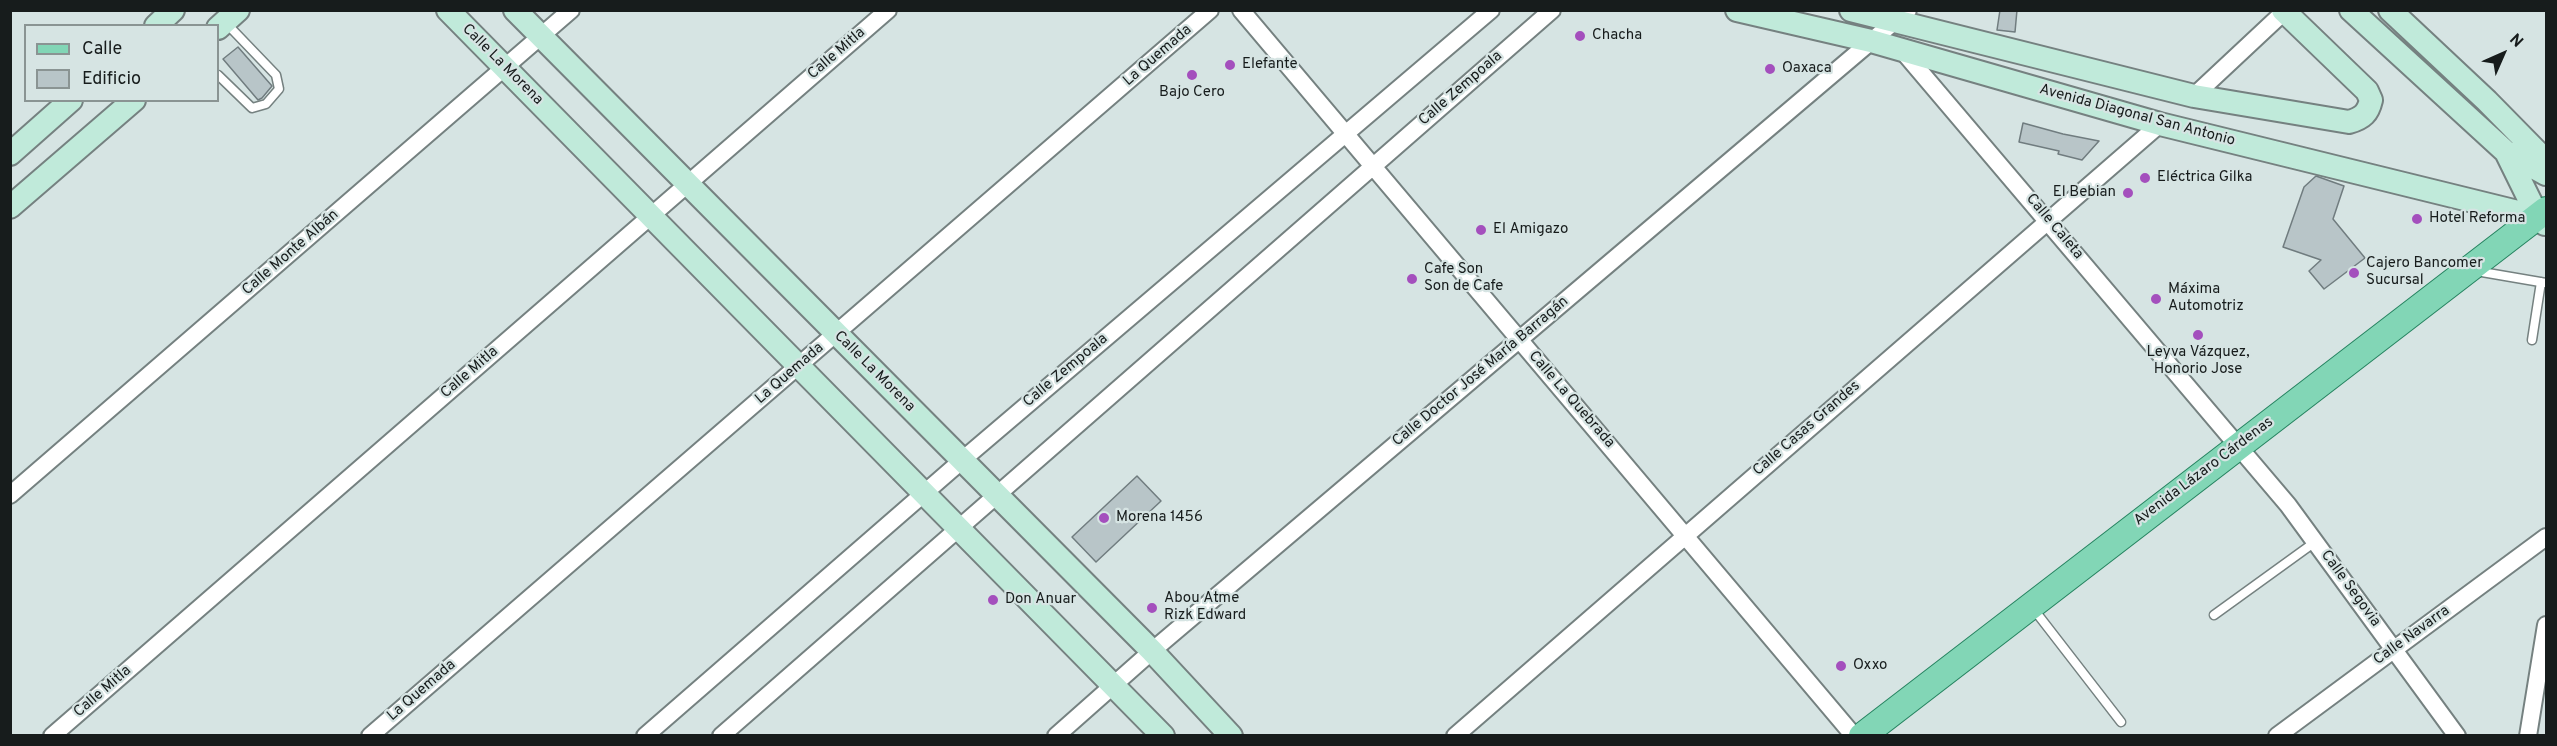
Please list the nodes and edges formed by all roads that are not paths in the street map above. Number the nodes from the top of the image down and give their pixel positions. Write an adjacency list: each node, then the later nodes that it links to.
1 (173, 10): 16 (street)
2 (448, 10): 19 (street, Calle La Morena)
3 (515, 10): 17 (street, Calle La Morena)
4 (571, 10): 17 (street, Calle Monte Albán)
5 (888, 10): 31 (street, Calle Mitla)
6 (1210, 10): 38 (street, La Quemada)
7 (1241, 10): 25 (street, Calle La Quebrada)
8 (1491, 10): 25 (street, Calle Zempoala)
9 (1552, 10): 29 (street, Calle Zempoala)
10 (1737, 10): 15 (street, Avenida Diagonal San Antonio)
11 (2351, 10): 26 (street)
12 (2390, 10): 28 (street)
13 (2285, 11): 21 (street); 21 (street, Avenida Diagonal San Antonio)
14 (227, 20): 20 (lane)
15 (1879, 20): 18 (street, Avenida Diagonal San Antonio); 21 (street, Avenida Diagonal San Antonio); 39 (street, Calle Doctor José María Barragán)
16 (158, 24)
17 (541, 37): 19 (street, Calle Monte Albán); 31 (street, Calle La Morena)
18 (1902, 50): 24 (street, Avenida Diagonal San Antonio); 35 (street, Calle Caleta)
19 (505, 68): 33 (street, Calle La Morena); 45 (street, Calle Monte Albán)
20 (219, 76)
21 (2194, 96)
22 (69, 102): 27 (street)
23 (132, 102): 32 (street)
24 (2160, 124): 34 (street, Avenida Diagonal San Antonio); 35 (street, Calle Casas Grandes)
25 (1345, 134): 29 (street, Calle La Quebrada); 43 (street, Calle Zempoala)
26 (2506, 152): 30 (street); 34 (street)
27 (10, 154)
28 (2547, 161)
29 (1372, 167): 39 (street, Calle La Quebrada); 46 (street, Calle Zempoala)
30 (2547, 174)
31 (688, 184): 33 (street, Calle Mitla); 38 (street, Calle La Morena)
32 (10, 207)
33 (651, 216): 41 (street, Calle La Morena); 58 (street, Calle Mitla)
34 (2544, 218): 36 (main road, Avenida Lázaro Cárdenas)
35 (2049, 222): 42 (street, Calle Caleta); 48 (street, Calle Casas Grandes)
36 (2468, 270): 37 (lane); 42 (main road, Avenida Lázaro Cárdenas)
37 (2544, 283): 40 (lane)
38 (837, 334): 41 (street, La Quemada); 43 (street, Calle La Morena)
39 (1519, 339): 48 (street, Calle La Quebrada); 55 (street, Calle Doctor José María Barragán)
40 (2532, 340)
41 (800, 366): 44 (street, Calle La Morena); 59 (street, La Quemada)
42 (2237, 446): 50 (street, Calle Segovia); 51 (main road, Avenida Lázaro Cárdenas)
43 (962, 461): 44 (street, Calle Zempoala); 46 (street, Calle La Morena)
44 (924, 494): 47 (street, Calle La Morena); 60 (street, Calle Zempoala)
45 (10, 495)
46 (997, 496): 47 (street, Calle Zempoala); 55 (street, Calle La Morena)
47 (958, 529): 56 (street, Calle La Morena); 61 (street, Calle Zempoala)
48 (1685, 534): 65 (street, Calle Casas Grandes); 66 (street, Calle La Quebrada)
49 (2547, 537): 54 (street, Calle Navarra)
50 (2316, 541): 52 (lane); 54 (street, Calle Segovia)
51 (2030, 604): 57 (lane); 67 (main road, Avenida Lázaro Cárdenas)
52 (2214, 615)
53 (2547, 626): 70 (street)
54 (2394, 650): 68 (street, Calle Navarra); 69 (street, Calle Segovia)
55 (1152, 651): 56 (street, Calle Doctor José María Barragán); 64 (street, Calle La Morena)
56 (1114, 684): 62 (street, Calle Doctor José María Barragán); 63 (street, Calle La Morena)
57 (2121, 722)
58 (52, 735)
59 (370, 735)
60 (645, 735)
61 (721, 735)
62 (1056, 735)
63 (1163, 735)
64 (1231, 735)
65 (1455, 735)
66 (1854, 735)
67 (1863, 735)
68 (2277, 735)
69 (2457, 735)
70 (2528, 735)

